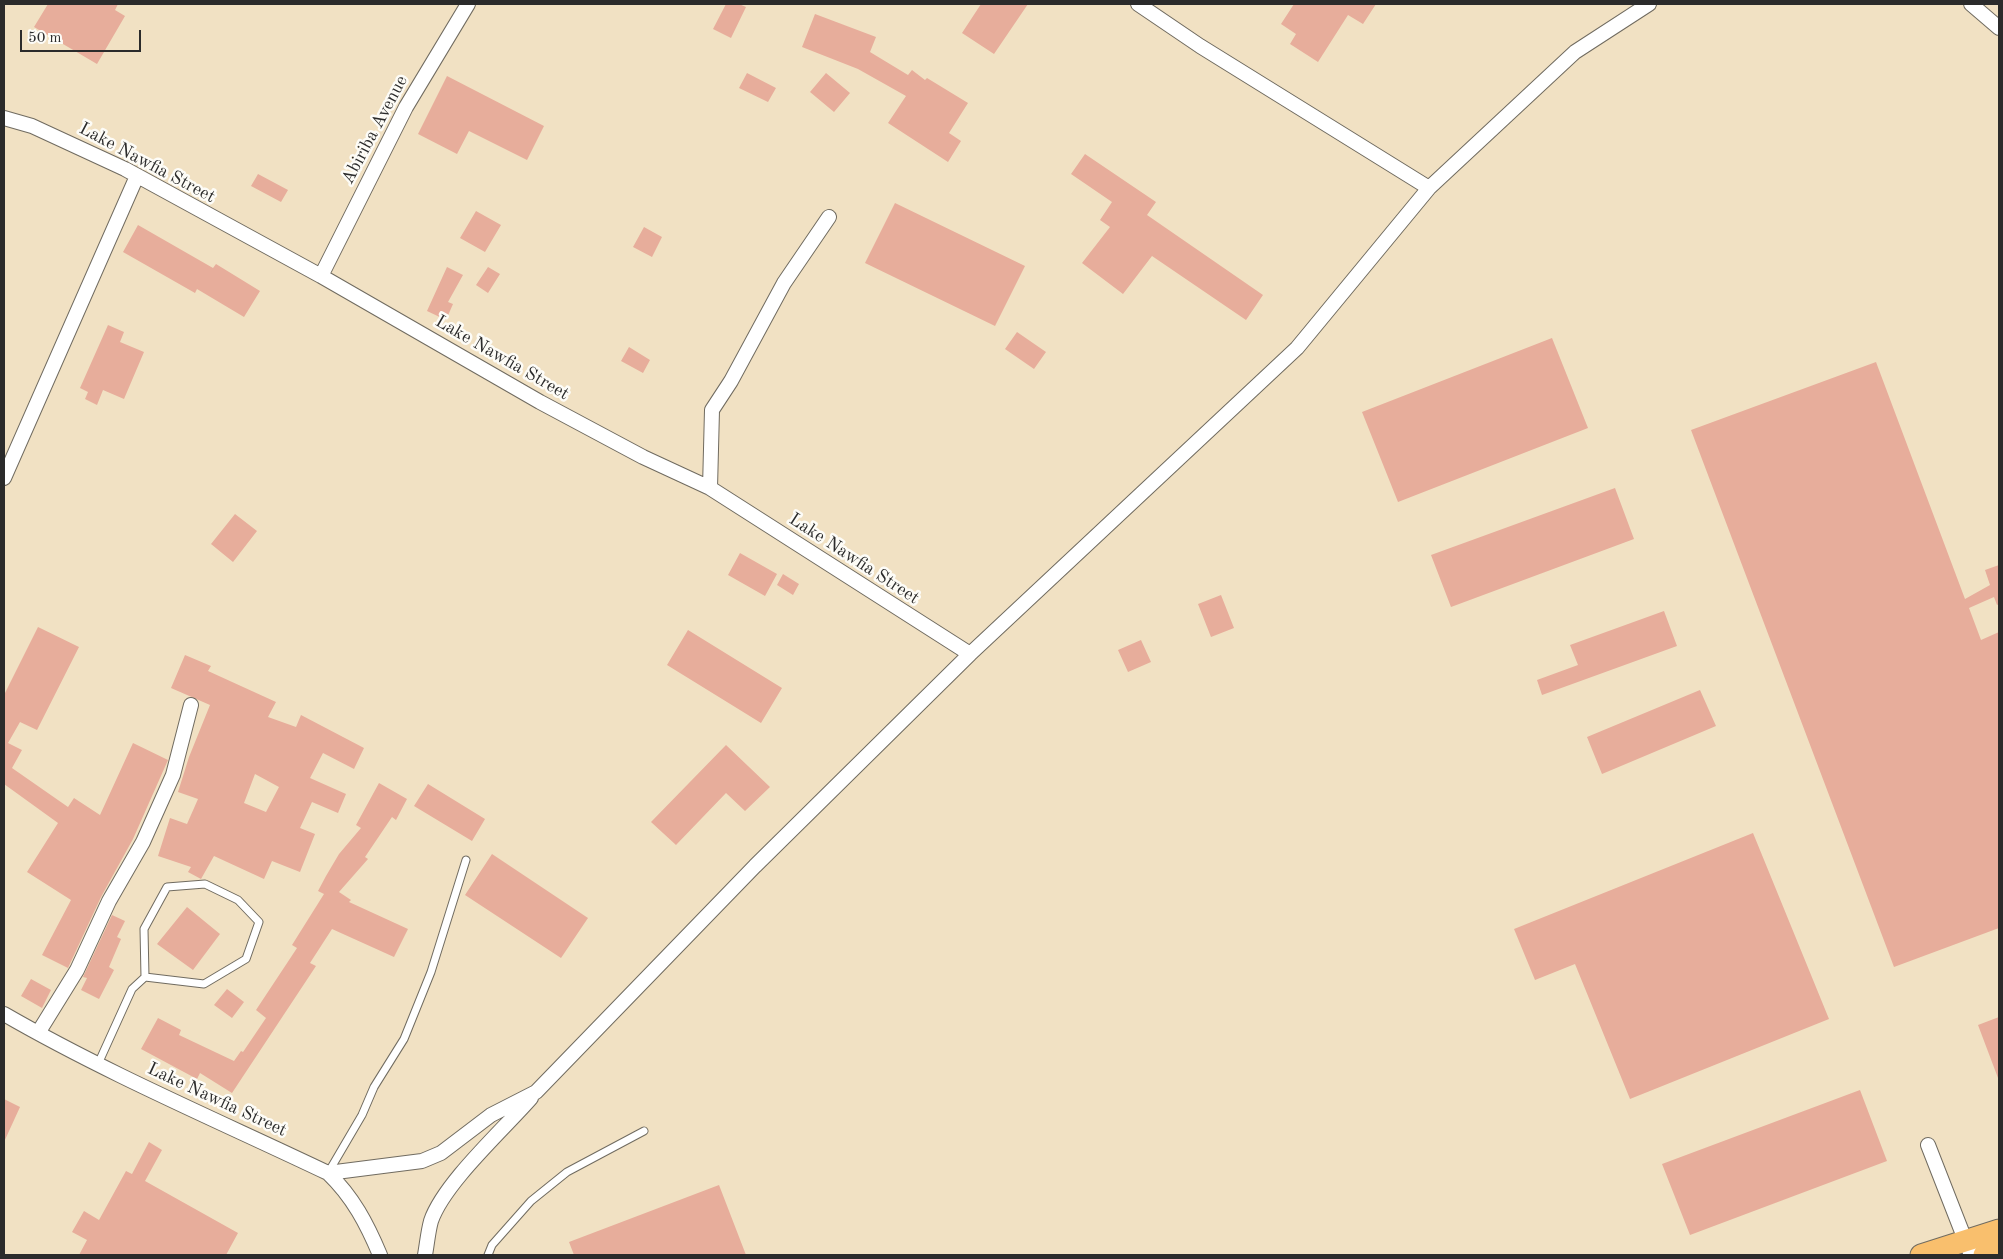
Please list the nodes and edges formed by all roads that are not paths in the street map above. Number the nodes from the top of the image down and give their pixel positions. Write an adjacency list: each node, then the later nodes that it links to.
1 (468, 4): 10 (street, Abiriba Avenue)
2 (1138, 4): 8 (street)
3 (1649, 4): 8 (street)
4 (1971, 4): 5 (street)
5 (1999, 28)
6 (4, 118): 7 (street, Lake Nawfia Street)
7 (137, 176): 10 (street, Lake Nawfia Street); 11 (street)
8 (1429, 188): 13 (street)
9 (829, 216): 12 (street)
10 (321, 276): 12 (street, Lake Nawfia Street)
11 (4, 478)
12 (710, 488): 13 (street, Lake Nawfia Street)
13 (970, 654): 20 (street)
14 (191, 705): 18 (street)
15 (466, 860): 23 (lane)
16 (145, 978): 16 (lane); 19 (lane)
17 (4, 1014): 18 (street, Lake Nawfia Street)
18 (38, 1034): 19 (street, Lake Nawfia Street)
19 (98, 1064): 23 (street, Lake Nawfia Street)
20 (536, 1092): 23 (street); 28 (street)
21 (644, 1131): 29 (lane)
22 (1928, 1146): 25 (street)
23 (328, 1173): 27 (street, Lake Nawfia Street)
24 (1999, 1230): 25 (main road)
25 (1969, 1248): 30 (main road)
26 (1999, 1251): 31 (main road)
27 (380, 1255)
28 (425, 1255)
29 (488, 1255)
30 (1921, 1255)
31 (1984, 1255)

